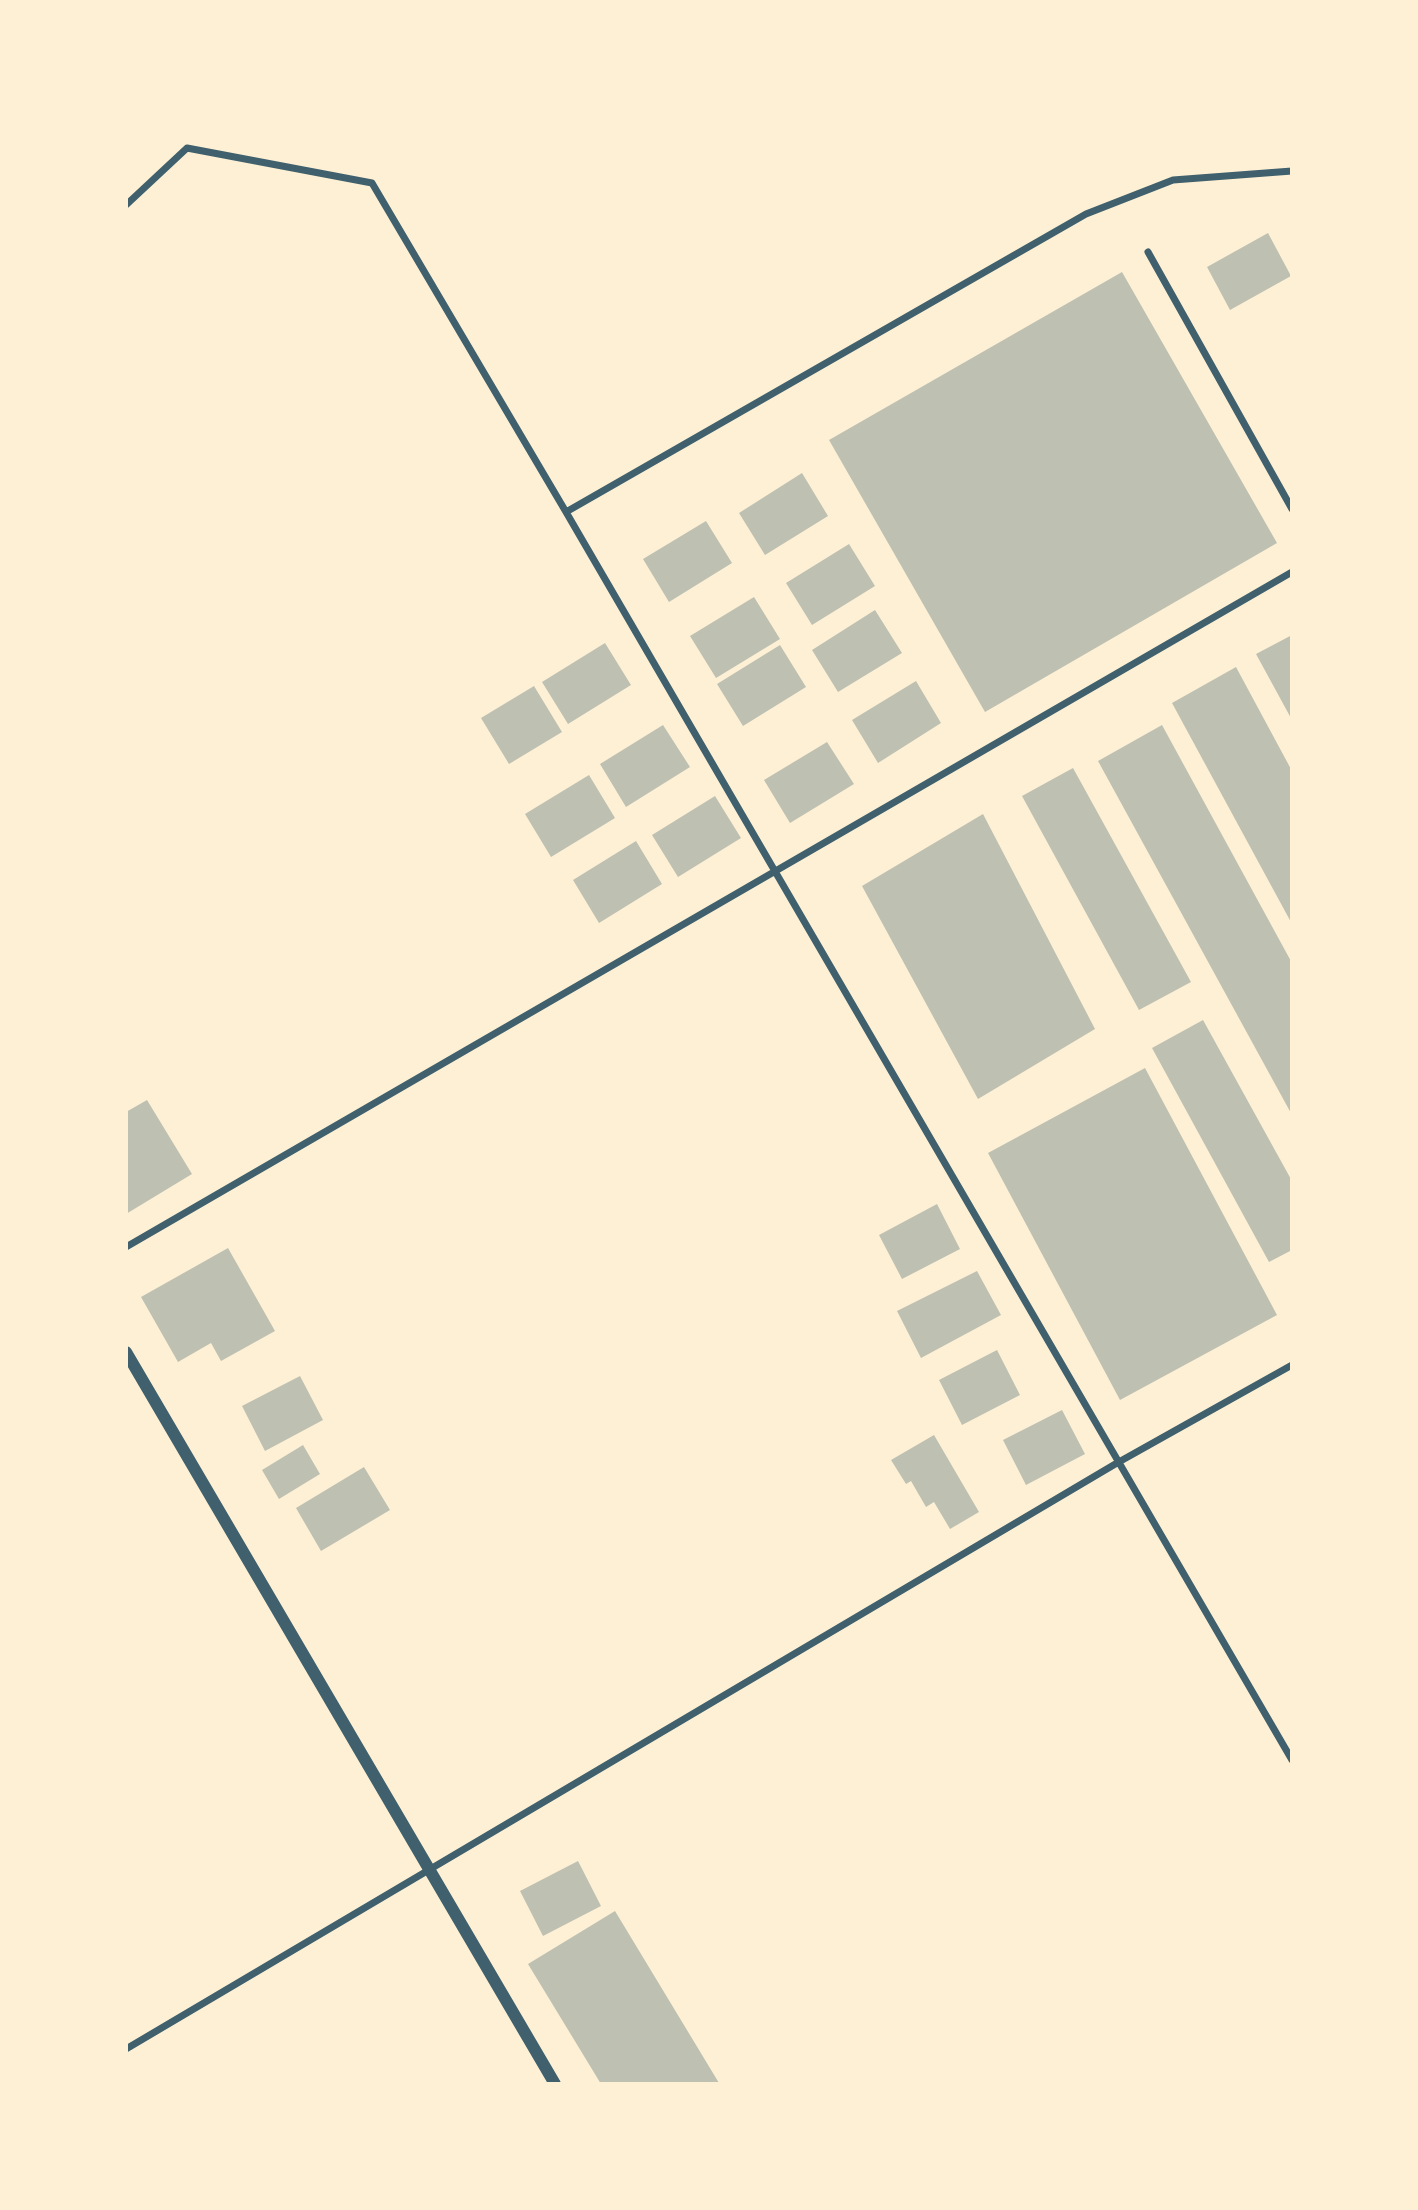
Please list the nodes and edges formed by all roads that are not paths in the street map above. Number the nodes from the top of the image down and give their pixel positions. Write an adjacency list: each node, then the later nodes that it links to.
1 (1292, 171): 5 (street)
2 (126, 205): 5 (street)
3 (1148, 252): 4 (street)
4 (1292, 509)
5 (566, 513): 7 (street)
6 (1292, 572): 7 (street)
7 (777, 870): 8 (street); 11 (street)
8 (126, 1247)
9 (126, 1352): 13 (street)
10 (1292, 1365): 11 (street)
11 (1117, 1463): 12 (street); 13 (street)
12 (1292, 1760)
13 (429, 1867): 14 (street); 15 (street)
14 (126, 2049)
15 (555, 2084)

